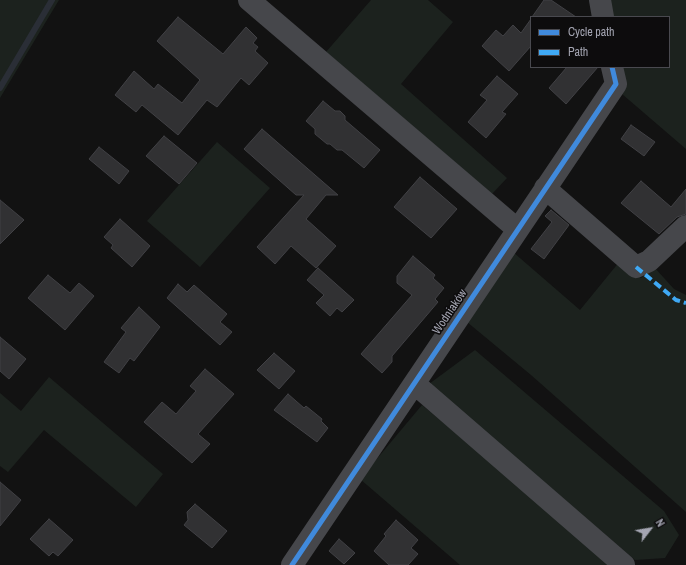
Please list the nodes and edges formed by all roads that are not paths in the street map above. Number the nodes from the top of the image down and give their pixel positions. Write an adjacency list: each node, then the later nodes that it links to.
1 (249, 0): 7 (street)
2 (600, 0): 3 (street)
3 (603, 16)
4 (612, 68): 5 (street, Wodniaków)
5 (545, 188): 6 (street); 7 (street, Wodniaków)
6 (686, 226)
7 (517, 229): 8 (street, Wodniaków)
8 (415, 384): 9 (street, Wodniaków); 10 (street)
9 (292, 565)
10 (624, 565)

